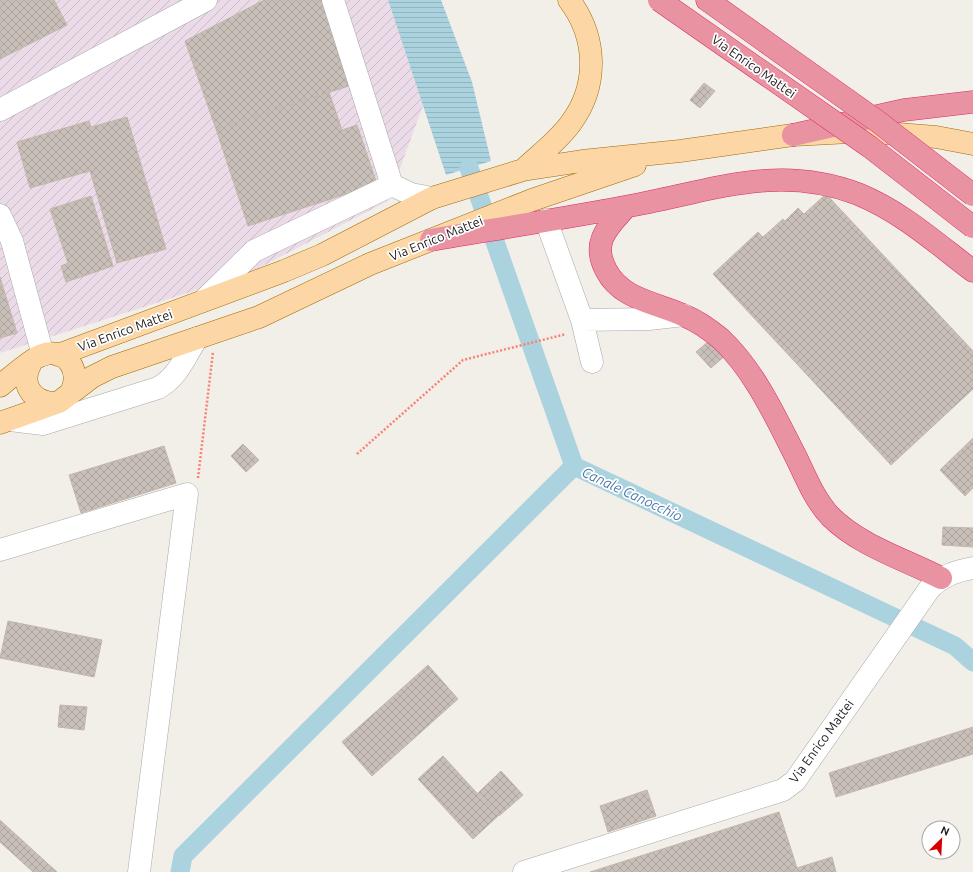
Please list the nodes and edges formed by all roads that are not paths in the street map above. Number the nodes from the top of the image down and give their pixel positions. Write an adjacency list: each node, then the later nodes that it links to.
1 (206, 0): 7 (street)
2 (333, 0): 12 (street)
3 (569, 0): 11 (main road)
4 (659, 0): 18 (highway, Via Enrico Mattei, bridge)
5 (707, 0): 13 (highway, Via Enrico Mattei, bridge)
6 (967, 102): 8 (highway)
7 (0, 110)
8 (793, 135): 9 (main road, Via Enrico Mattei); 10 (main road, Via Enrico Mattei)
9 (973, 144)
10 (680, 151): 11 (main road, Via Enrico Mattei); 19 (main road, Via Enrico Mattei)
11 (523, 170): 14 (main road, Via Enrico Mattei)
12 (392, 185): 14 (street, Via Enrico Mattei); 21 (street)
13 (973, 195)
14 (432, 198): 21 (main road, Via Enrico Mattei)
15 (626, 207): 17 (highway); 20 (highway); 22 (highway)
16 (0, 215): 25 (street)
17 (542, 221): 19 (highway); 23 (street)
18 (973, 227)
19 (431, 240): 24 (main road, Via Enrico Mattei)
20 (973, 271)
21 (202, 301): 25 (main road, Via Enrico Mattei)
22 (684, 315): 23 (street); 32 (highway)
23 (582, 320): 26 (street)
24 (197, 338): 28 (main road, Via Enrico Mattei); 29 (street, Via Enrico Mattei)
25 (44, 357): 27 (main road, Via Enrico Mattei); 28 (main road, Via Enrico Mattei); 28 (main road)
26 (592, 362)
27 (3, 382)
28 (61, 398): 29 (main road, Via Enrico Mattei)
29 (5, 421)
30 (0, 550): 33 (street)
31 (973, 568): 32 (street, Via Enrico Mattei)
32 (941, 578): 34 (street, Via Enrico Mattei)
33 (139, 872)
34 (524, 872)

